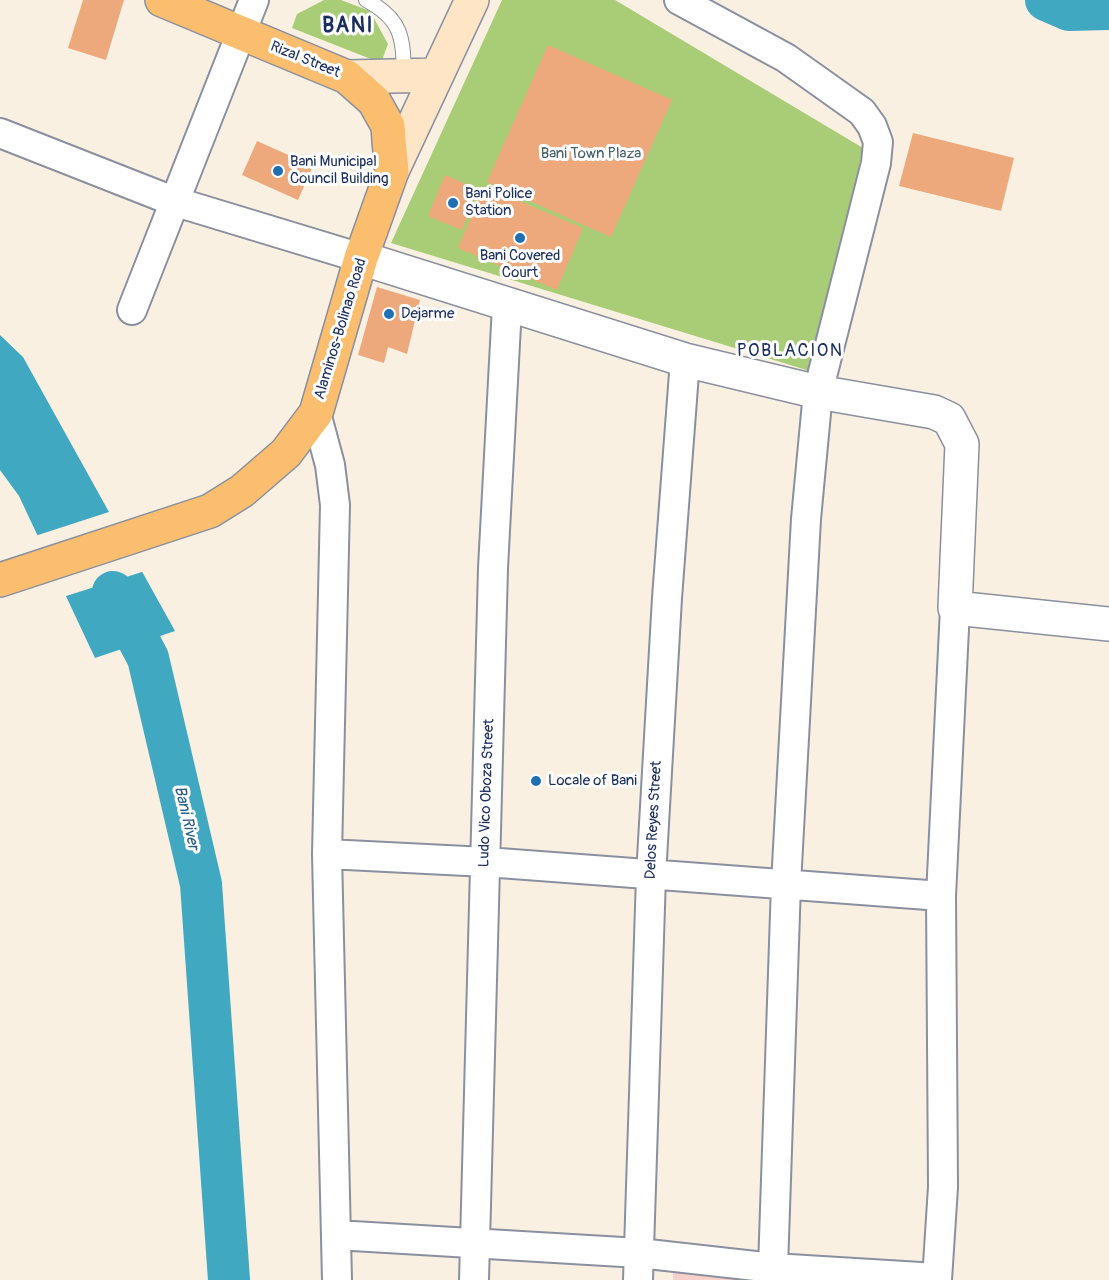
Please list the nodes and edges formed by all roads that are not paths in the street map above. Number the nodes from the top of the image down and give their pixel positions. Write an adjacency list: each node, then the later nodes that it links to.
1 (162, 0): 6 (main road, Rizal Street)
2 (366, 0): 7 (lane)
3 (472, 0): 8 (main road)
4 (679, 0): 17 (street)
5 (256, 1): 6 (street)
6 (243, 34): 9 (main road, Rizal Street); 12 (street)
7 (404, 75): 8 (main road); 9 (main road)
8 (437, 75): 11 (main road)
9 (347, 77): 11 (main road, Rizal Street)
10 (0, 133): 12 (street)
11 (392, 171): 13 (main road, Alaminos-Bolinao Road)
12 (173, 201): 13 (street); 15 (street)
13 (361, 258): 14 (street); 18 (main road, Alaminos-Bolinao Road)
14 (507, 306): 16 (street); 23 (street, Ludo Vico Oboza Street)
15 (132, 310)
16 (685, 360): 17 (street); 24 (street, Delos Reyes Street)
17 (818, 392): 20 (street); 25 (street)
18 (315, 413): 19 (main road, Alaminos-Bolinao Road); 22 (street)
19 (0, 580)
20 (955, 608): 21 (street); 26 (street)
21 (1109, 624)
22 (327, 854): 23 (street); 27 (street)
23 (486, 862): 24 (street); 28 (street, Ludo Vico Oboza Street)
24 (651, 876): 25 (street); 29 (street, Delos Reyes Street)
25 (786, 884): 26 (street); 30 (street)
26 (941, 896): 31 (street)
27 (336, 1235): 28 (street); 32 (street)
28 (475, 1244): 29 (street); 33 (street, Ludo Vico Oboza Street)
29 (638, 1266): 30 (street)
30 (772, 1268): 31 (street)
31 (937, 1279)
32 (337, 1280)
33 (474, 1280)

